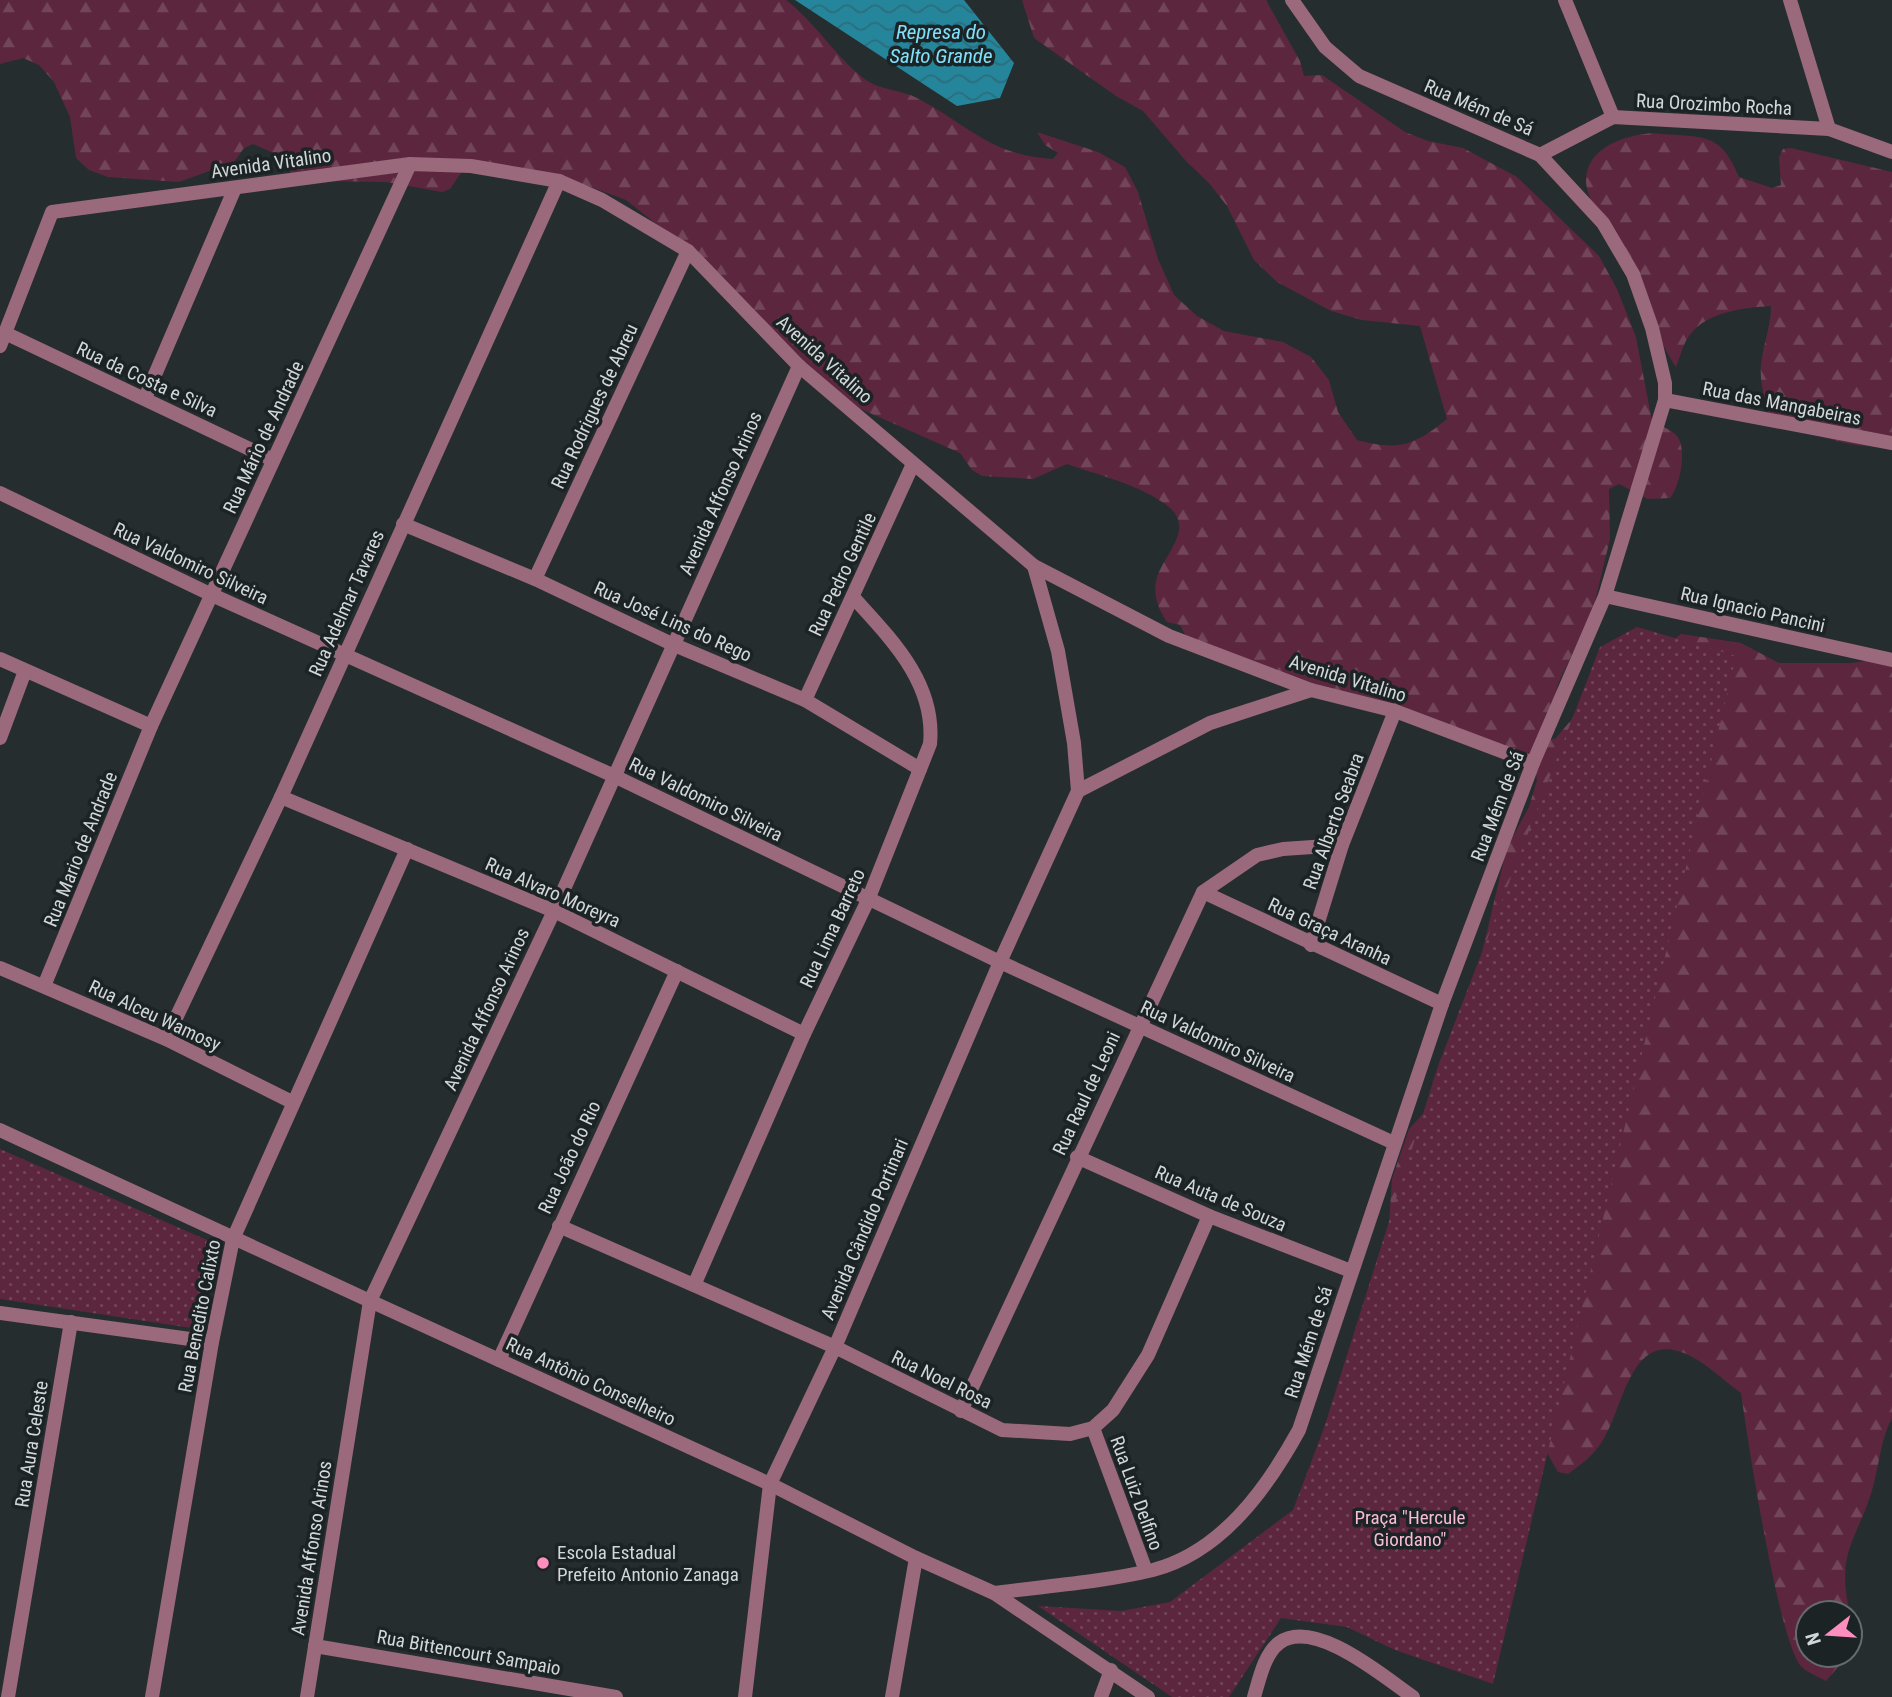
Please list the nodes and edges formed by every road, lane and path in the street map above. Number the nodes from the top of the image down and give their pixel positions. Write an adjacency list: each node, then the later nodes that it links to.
1 (1292, 0): 7 (street, Rua Mém de Sá)
2 (1565, 0): 4 (street)
3 (1790, 0): 5 (street)
4 (1613, 117): 5 (street, Rua Orozimbo Rocha); 7 (street, Rua Orozimbo Rocha)
5 (1829, 129): 6 (street, Rua Orozimbo Rocha)
6 (1892, 152)
7 (1540, 155): 15 (street, Rua Mém de Sá)
8 (410, 164): 9 (street, Avenida Vitalino); 10 (street, Avenida Vitalino); 17 (street, Rua Mário de Andrade)
9 (559, 181): 11 (street, Avenida Vitalino); 20 (street, Rua Adelmar Tavares)
10 (235, 188): 12 (street, Avenida Vitalino); 14 (street)
11 (688, 251): 13 (street, Avenida Vitalino); 22 (street, Rua Rodrigues de Abreu)
12 (3, 339): 14 (street, Rua da Costa e Silva)
13 (799, 366): 18 (street, Avenida Vitalino); 26 (street, Avenida Affonso Arinos)
14 (145, 398): 17 (street, Rua da Costa e Silva)
15 (1665, 400): 16 (street, Rua das Mangabeiras); 24 (street, Rua Mém de Sá)
16 (1892, 443)
17 (273, 460): 23 (street, Rua Mário de Andrade)
18 (913, 464): 21 (street, Avenida Vitalino); 25 (street, Rua Pedro Gentile)
19 (0, 492): 23 (street, Rua Valdomiro Silveira)
20 (403, 524): 22 (street, Rua José Lins do Rego); 27 (street, Rua Adelmar Tavares)
21 (1034, 566): 31 (street, Avenida Vitalino); 39 (street, Avenida Cândido Portinari)
22 (535, 579): 26 (street, Rua José Lins do Rego)
23 (212, 595): 27 (street, Rua Valdomiro Silveira); 34 (street, Rua Mário de Andrade)
24 (1605, 596): 29 (street, Rua Ignacio Pancini); 36 (street, Rua Mém de Sá)
25 (853, 597): 32 (street, Rua Pedro Gentile); 37 (street, Rua Lima Barreto)
26 (672, 644): 32 (street, Rua José Lins do Rego); 38 (street, Avenida Affonso Arinos)
27 (343, 655): 38 (street, Rua Valdomiro Silveira); 40 (street, Rua Adelmar Tavares)
28 (0, 659): 30 (street)
29 (1892, 660)
30 (24, 671): 34 (street); 35 (street)
31 (1311, 690): 33 (street, Avenida Vitalino); 39 (street)
32 (805, 700): 37 (street, Rua José Lins do Rego)
33 (1395, 711): 36 (street, Avenida Vitalino); 41 (street, Rua Alberto Seabra)
34 (151, 726): 50 (street, Rua Mario de Andrade)
35 (0, 738)
36 (1533, 763): 51 (street, Rua Mém de Sá)
37 (920, 769): 44 (street, Rua Lima Barreto)
38 (612, 775): 44 (street, Rua Valdomiro Silveira); 45 (street, Avenida Affonso Arinos)
39 (1078, 791): 47 (street, Avenida Cândido Portinari)
40 (281, 797): 42 (street, Rua Alvaro Moreyra); 54 (street, Rua Adelmar Tavares)
41 (1342, 845): 43 (street, Rua Raul de Leoni); 46 (street, Rua Alberto Seabra)
42 (407, 849): 45 (street, Rua Alvaro Moreyra); 55 (street, Rua Benedito Calixto)
43 (1203, 892): 46 (street, Rua Graça Aranha); 52 (street, Rua Raul de Leoni)
44 (868, 900): 47 (street, Rua Valdomiro Silveira); 53 (street, Rua Lima Barreto)
45 (554, 911): 49 (street, Rua Alvaro Moreyra); 64 (street, Avenida Affonso Arinos)
46 (1311, 945): 51 (street, Rua Graça Aranha)
47 (1000, 962): 52 (street, Rua Valdomiro Silveira); 68 (street, Avenida Cândido Portinari)
48 (0, 968): 50 (street, Rua Alceu Wamosy)
49 (677, 971): 53 (street, Rua Alvaro Moreyra); 60 (street, Rua João do Rio)
50 (44, 986): 54 (street, Rua Alceu Wamosy)
51 (1442, 1004): 57 (street, Rua Mém de Sá)
52 (1138, 1025): 57 (street, Rua Valdomiro Silveira); 58 (street, Rua Raul de Leoni)
53 (804, 1034): 63 (street, Rua Lima Barreto)
54 (166, 1039): 55 (street, Rua Alceu Wamosy)
55 (292, 1102): 61 (street, Rua Benedito Calixto)
56 (0, 1130): 61 (street, Rua Antônio Conselheiro)
57 (1394, 1143): 62 (street, Rua Mém de Sá)
58 (1077, 1157): 59 (street, Rua Auta de Souza); 70 (street, Rua Raul de Leoni)
59 (1209, 1216): 62 (street, Rua Auta de Souza); 71 (street)
60 (558, 1226): 63 (street, Rua Noel Rosa); 69 (street, Rua João do Rio)
61 (233, 1239): 64 (street, Rua Antônio Conselheiro); 67 (street, Rua Benedito Calixto)
62 (1352, 1271): 74 (street, Rua Mém de Sá)
63 (695, 1283): 68 (street, Rua Noel Rosa)
64 (370, 1301): 69 (street, Rua Antônio Conselheiro); 76 (street, Avenida Affonso Arinos)
65 (0, 1313): 66 (street)
66 (71, 1322): 67 (street); 78 (street, Rua Aura Celeste)
67 (212, 1342): 79 (street, Rua Benedito Calixto)
68 (835, 1347): 70 (street, Rua Noel Rosa); 72 (street, Avenida Cândido Portinari)
69 (499, 1360): 72 (street, Rua Antônio Conselheiro)
70 (961, 1410): 71 (street, Rua Noel Rosa)
71 (1093, 1428): 74 (street, Rua Luiz Delfino)
72 (770, 1484): 73 (street, Rua Antônio Conselheiro); 82 (street, Avenida Cândido Portinari)
73 (916, 1558): 75 (street, Rua Antônio Conselheiro); 83 (street)
74 (1146, 1571): 75 (street, Rua Mém de Sá)
75 (995, 1593): 77 (street, Rua Antônio Conselheiro)
76 (315, 1646): 80 (street, Avenida Affonso Arinos); 81 (street, Rua Bittencourt Sampaio)
77 (1111, 1670): 84 (street); 85 (street, Rua Antônio Conselheiro)
78 (8, 1697)
79 (152, 1697)
80 (307, 1697)
81 (616, 1697)
82 (745, 1697)
83 (892, 1697)
84 (1101, 1697)
85 (1148, 1697)
86 (1254, 1697): 87 (street)
87 (1413, 1697)

